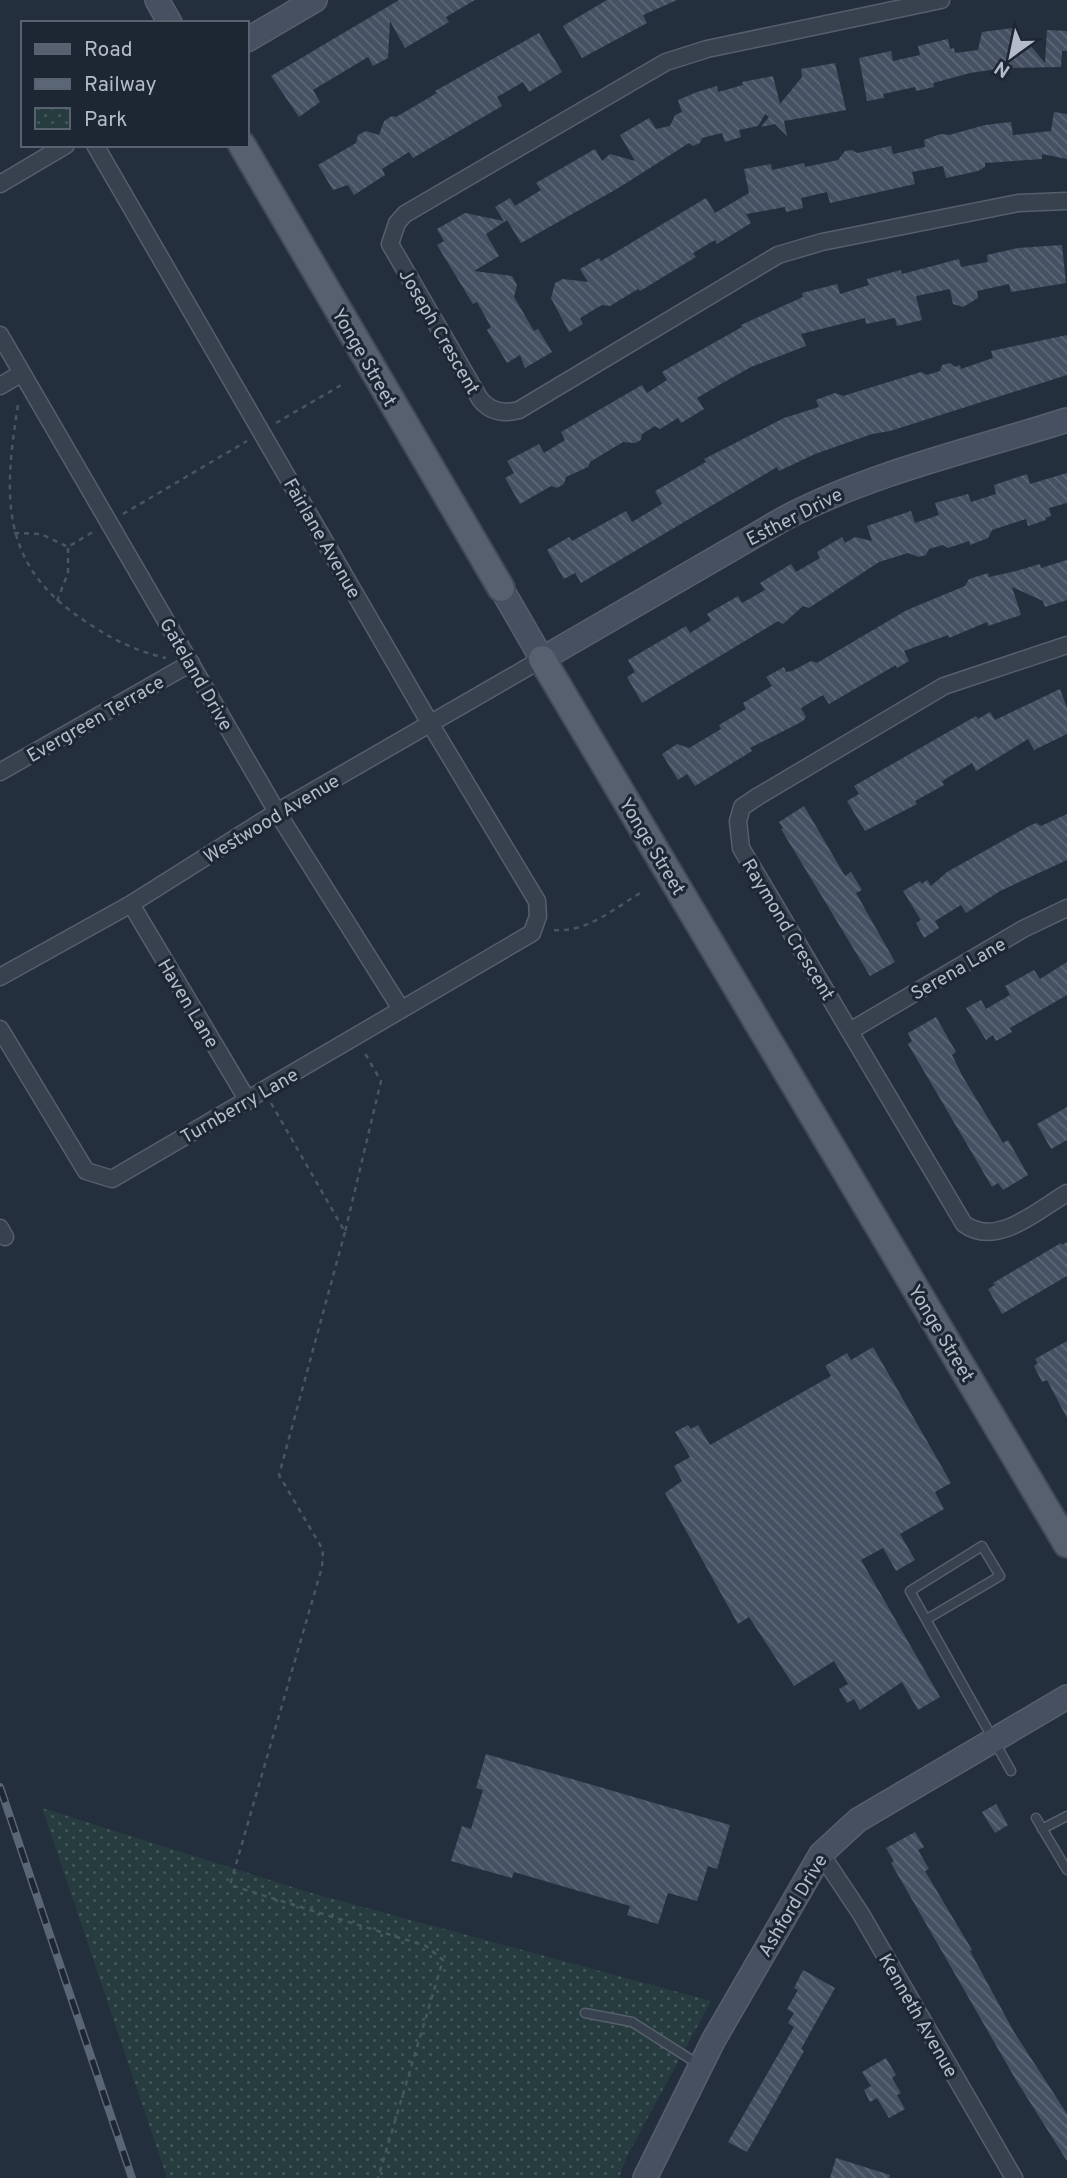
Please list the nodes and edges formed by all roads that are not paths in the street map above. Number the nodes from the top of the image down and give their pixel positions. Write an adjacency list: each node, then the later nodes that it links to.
1 (157, 0): 4 (main road)
2 (314, 0): 5 (main road)
3 (941, 0): 10 (street, Joseph Crescent)
4 (169, 21)
5 (248, 39)
6 (63, 147): 9 (street)
7 (96, 147): 19 (street, Fairlane Avenue)
8 (243, 147): 15 (main road, Yonge Street)
9 (0, 184)
10 (1067, 201)
11 (0, 335): 12 (street, Gateland Drive)
12 (22, 373): 13 (street); 18 (street, Gateland Drive)
13 (0, 386)
14 (1067, 420): 17 (main road, Esther Drive)
15 (501, 588): 17 (main road, Yonge Street)
16 (1067, 645): 28 (street, Raymond Crescent)
17 (542, 659): 19 (street, Westwood Avenue); 31 (main road, Yonge Street)
18 (191, 663): 20 (street, Evergreen Terrace); 21 (street, Gateland Drive)
19 (430, 725): 21 (street, Westwood Avenue); 24 (street, Fairlane Avenue)
20 (0, 772)
21 (277, 812): 22 (street, Westwood Avenue); 26 (street, Gateland Drive)
22 (131, 904): 25 (street, Westwood Avenue); 29 (street, Haven Lane)
23 (1067, 908): 28 (street, Serena Lane)
24 (532, 933): 26 (street, Turnberry Lane)
25 (0, 977)
26 (401, 1009): 29 (street, Turnberry Lane)
27 (0, 1029): 29 (street, Turnberry Lane)
28 (850, 1031): 30 (street, Raymond Crescent)
29 (248, 1101)
30 (1067, 1193)
31 (1067, 1544)
32 (927, 1619): 32 (lane); 34 (lane)
33 (1067, 1697): 34 (main road, Ashford Drive)
34 (995, 1739): 35 (lane); 39 (main road, Ashford Drive)
35 (1010, 1771)
36 (1067, 1816): 38 (lane)
37 (1037, 1818): 38 (lane)
38 (1042, 1829): 40 (lane)
39 (821, 1854): 42 (main road, Ashford Drive); 44 (street, Kenneth Avenue)
40 (1067, 1870)
41 (585, 2013): 42 (lane)
42 (701, 2066): 43 (main road, Ashford Drive)
43 (645, 2178)
44 (1014, 2178)

